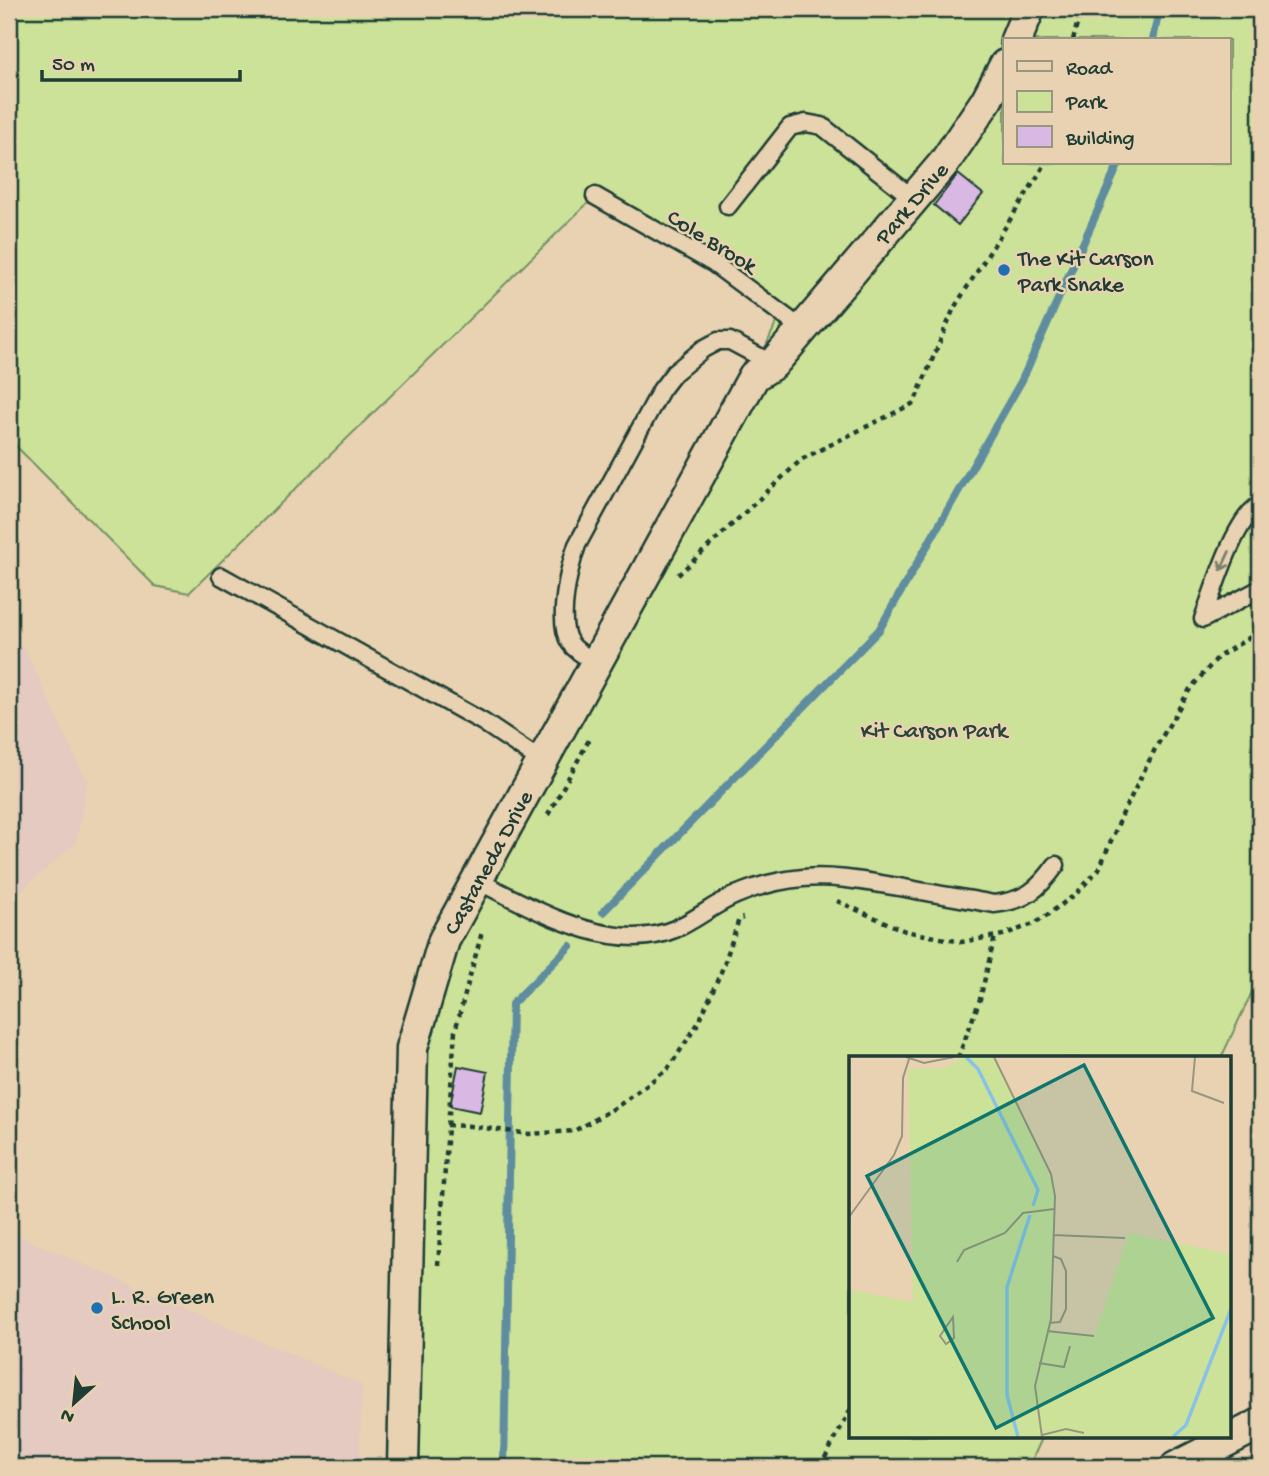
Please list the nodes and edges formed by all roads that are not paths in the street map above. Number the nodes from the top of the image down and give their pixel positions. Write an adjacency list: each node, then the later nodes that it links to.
1 (1028, 9): 2 (street)
2 (1017, 38)
3 (1003, 68): 5 (street, Park Drive)
4 (595, 196): 7 (lane, Cole Brook)
5 (914, 199): 6 (lane); 7 (street, Park Drive)
6 (728, 206)
7 (802, 329): 8 (street, Castaneda Drive)
8 (773, 364): 12 (street, Castaneda Drive); 12 (lane)
9 (1260, 505): 11 (lane, one-way to 11)
10 (221, 576): 13 (lane)
11 (1260, 589)
12 (598, 663): 13 (street, Castaneda Drive)
13 (543, 762): 15 (street, Castaneda Drive)
14 (1056, 865): 15 (lane)
15 (478, 881): 17 (street, Castaneda Drive)
16 (1260, 1424): 18 (street)
17 (403, 1467)
18 (1176, 1467)

